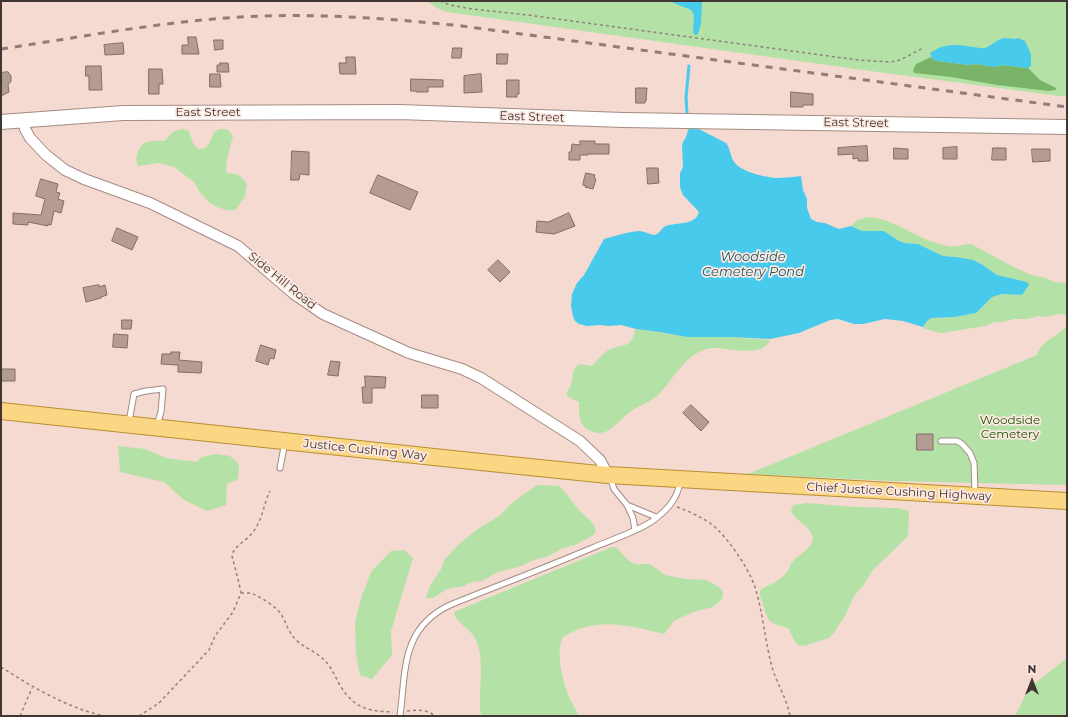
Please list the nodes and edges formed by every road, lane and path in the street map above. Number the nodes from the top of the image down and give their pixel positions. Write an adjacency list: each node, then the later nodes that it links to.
1 (440, 1): 2 (path)
2 (923, 48)
3 (23, 120): 4 (main road, East Street); 5 (main road, East Street); 12 (street, Side Hill Road)
4 (1, 122)
5 (1066, 127)
6 (1, 411): 7 (main road, Justice Cushing Way)
7 (128, 425): 8 (main road, Justice Cushing Way); 8 (lane)
8 (156, 428): 10 (main road, Justice Cushing Way)
9 (941, 441): 16 (lane)
10 (285, 442): 11 (lane); 12 (main road, Justice Cushing Way)
11 (280, 468)
12 (608, 474): 13 (main road, Justice Cushing Way); 19 (lane)
13 (680, 479): 14 (main road, Justice Cushing Way); 18 (lane)
14 (730, 482): 16 (main road, Chief Justice Cushing Highway)
15 (270, 491): 22 (path)
16 (975, 496): 17 (main road, Chief Justice Cushing Highway)
17 (1067, 501)
18 (672, 503): 20 (lane); 30 (path)
19 (627, 504): 20 (lane); 21 (lane)
20 (656, 517): 21 (lane)
21 (634, 530): 25 (lane)
22 (241, 593): 25 (path); 28 (path)
23 (1, 667): 24 (path)
24 (32, 688): 26 (path); 27 (path)
25 (400, 714): 29 (path)
26 (20, 716)
27 (104, 716)
28 (139, 716)
29 (435, 716)
30 (790, 716)

